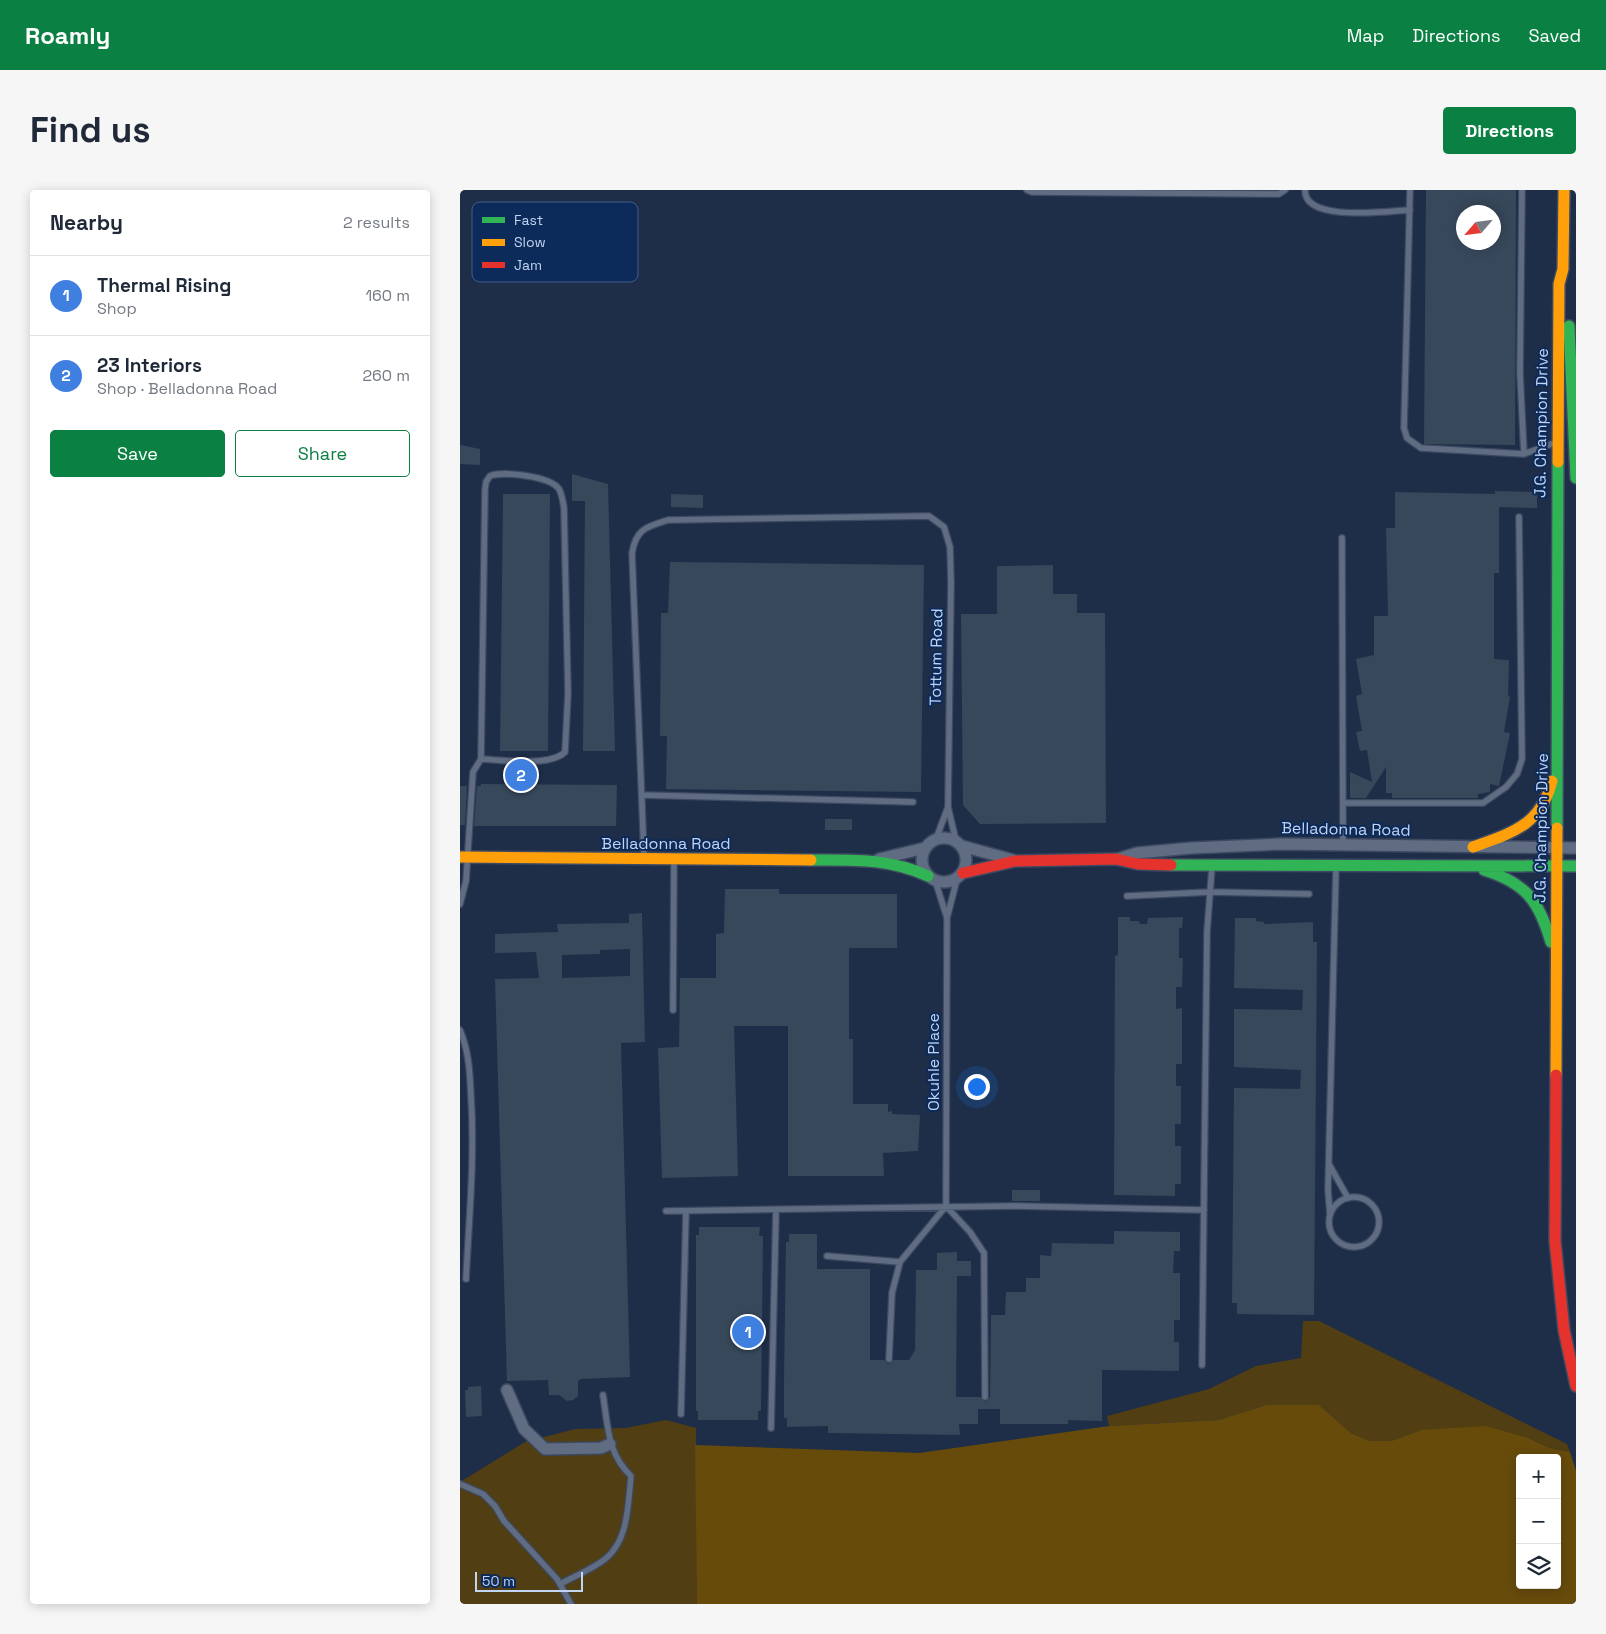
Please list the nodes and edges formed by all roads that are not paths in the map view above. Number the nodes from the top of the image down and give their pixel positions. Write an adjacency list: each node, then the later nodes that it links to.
1 (1026, 190): 2 (lane)
2 (1285, 190)
3 (1305, 190): 7 (lane)
4 (1410, 190): 7 (lane)
5 (1522, 190): 11 (lane)
6 (1564, 190): 8 (street, J.G. Champion Drive)
7 (1410, 210): 11 (lane)
8 (1563, 269): 9 (street, J.G. Champion Drive); 10 (street, J.G. Champion Drive)
9 (1572, 332): 12 (street, J.G. Champion Drive)
10 (1557, 442): 11 (lane); 15 (street, J.G. Champion Drive)
11 (1524, 454)
12 (1576, 478)
13 (1519, 517): 19 (lane)
14 (1342, 538): 19 (lane)
15 (1558, 738): 24 (street); 27 (street, J.G. Champion Drive)
16 (481, 760): 16 (lane); 28 (lane)
17 (642, 795): 18 (lane); 20 (lane, Tottum Road); 29 (lane)
18 (913, 802)
19 (1343, 803): 23 (lane)
20 (948, 807): 21 (lane, Tottum Road); 22 (lane, Tottum Road)
21 (936, 839): 22 (street, Belladonna Road); 25 (street, Belladonna Road)
22 (959, 843): 33 (street, Belladonna Road); 39 (street)
23 (1343, 846): 24 (street, Belladonna Road); 32 (street, Belladonna Road)
24 (1473, 847): 27 (street, Belladonna Road)
25 (925, 848): 31 (street, Belladonna Road); 40 (street)
26 (1576, 848): 27 (street, Belladonna Road)
27 (1558, 849): 37 (street, J.G. Champion Drive)
28 (464, 857): 29 (street, Belladonna Road); 44 (lane)
29 (644, 859): 30 (street, Belladonna Road)
30 (674, 859): 31 (street, Belladonna Road); 47 (lane)
31 (873, 860): 40 (street, Belladonna Road)
32 (1116, 860): 33 (street, Belladonna Road); 34 (street, Belladonna Road)
33 (1015, 861): 39 (street, Belladonna Road)
34 (1212, 865): 35 (street, Belladonna Road); 41 (lane)
35 (1336, 865): 36 (street, Belladonna Road); 49 (lane)
36 (1469, 866): 37 (street, Belladonna Road); 46 (street)
37 (1558, 866): 38 (street, Belladonna Road); 46 (street, J.G. Champion Drive)
38 (1576, 866)
39 (960, 876): 40 (street, Belladonna Road); 45 (lane, Okuhle Place)
40 (931, 878): 45 (lane, Okuhle Place)
41 (1210, 892): 42 (lane); 43 (lane); 53 (lane)
42 (1309, 894)
43 (1127, 896)
44 (460, 904)
45 (947, 918): 51 (lane, Okuhle Place)
46 (1557, 966): 62 (street, J.G. Champion Drive)
47 (673, 1010)
48 (460, 1030): 59 (lane)
49 (1330, 1166): 50 (lane); 56 (lane)
50 (1348, 1198): 56 (lane); 56 (lane)
51 (946, 1206): 52 (lane); 53 (lane); 58 (lane); 65 (lane)
52 (776, 1210): 55 (lane); 67 (lane)
53 (1204, 1210): 61 (lane)
54 (666, 1211): 55 (lane)
55 (686, 1211): 66 (lane)
56 (1330, 1215)
57 (828, 1256): 58 (lane)
58 (900, 1262): 60 (lane)
59 (466, 1279)
60 (888, 1359)
61 (1202, 1365)
62 (1576, 1386)
63 (507, 1390): 68 (street)
64 (603, 1395): 68 (lane)
65 (985, 1397)
66 (681, 1414)
67 (771, 1428)
68 (610, 1444): 70 (lane)
69 (460, 1484): 70 (lane)
70 (560, 1584): 71 (lane)
71 (571, 1604)

